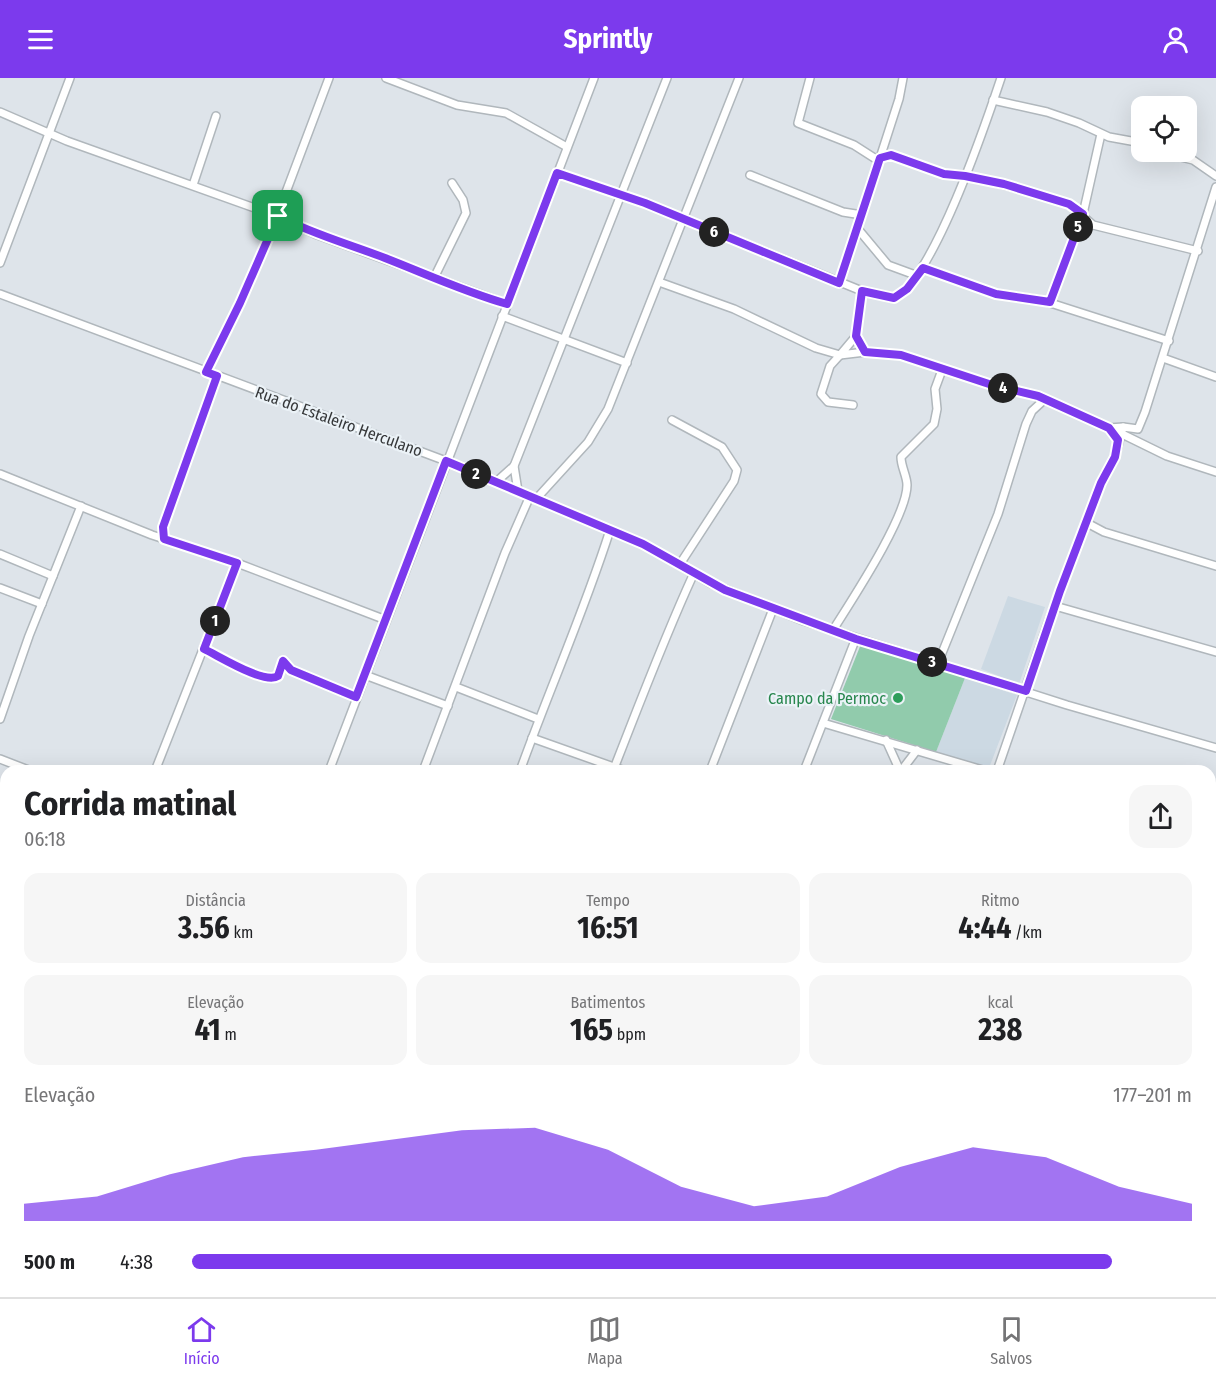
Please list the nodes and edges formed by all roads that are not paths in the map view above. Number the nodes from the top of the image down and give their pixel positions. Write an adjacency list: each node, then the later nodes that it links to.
1 (70, 78): 13 (street)
2 (329, 78): 31 (street)
3 (386, 78): 17 (street)
4 (594, 78): 17 (street)
5 (667, 78): 28 (street)
6 (740, 78): 32 (street)
7 (810, 78): 19 (street)
8 (903, 78): 16 (street)
9 (1001, 78): 10 (street)
10 (993, 100): 14 (street); 23 (street)
11 (0, 112): 13 (street)
12 (216, 116): 26 (street)
13 (51, 133): 26 (street); 35 (street)
14 (1101, 134): 15 (street); 29 (street)
15 (1131, 141)
16 (883, 143): 18 (street); 19 (street)
17 (567, 147): 21 (street)
18 (891, 155): 19 (street); 23 (street)
19 (880, 158): 30 (street)
20 (1196, 162): 24 (street)
21 (557, 173): 28 (street); 44 (street)
22 (750, 175): 30 (street)
23 (965, 176): 29 (street); 36 (street)
24 (1216, 176)
25 (452, 183): 38 (street)
26 (193, 185): 31 (street)
27 (1216, 187): 34 (street)
28 (621, 194): 32 (street); 47 (street)
29 (1083, 214): 34 (street); 43 (street)
30 (862, 215): 33 (street)
31 (278, 216): 38 (street); 54 (street)
32 (683, 219): 39 (street); 40 (street)
33 (858, 229): 37 (street); 40 (street)
34 (1198, 251): 48 (street)
35 (0, 263)
36 (923, 268): 37 (street); 43 (street)
37 (918, 276): 41 (street)
38 (434, 278): 44 (street)
39 (659, 282): 50 (street); 52 (street)
40 (839, 283): 41 (street)
41 (862, 291): 46 (street)
42 (0, 294): 54 (street, Rua do Estaleiro Herculano)
43 (1050, 302): 48 (street)
44 (507, 304): 45 (street)
45 (502, 316): 47 (street); 62 (street)
46 (856, 336): 49 (street); 50 (street)
47 (565, 340): 52 (street); 63 (street)
48 (1169, 341): 51 (street)
49 (865, 352): 50 (street); 53 (street)
50 (840, 355): 58 (street)
51 (1163, 358): 56 (street); 61 (street)
52 (627, 363): 68 (street)
53 (942, 370): 57 (street); 86 (street)
54 (206, 372): 55 (street, Rua do Estaleiro Herculano)
55 (217, 376): 62 (street, Rua do Estaleiro Herculano); 71 (street)
56 (1216, 377)
57 (1045, 399): 60 (street); 90 (street)
58 (853, 405)
59 (672, 420): 77 (street)
60 (1109, 428): 61 (street); 61 (street)
61 (1120, 433): 64 (street); 70 (street)
62 (446, 461): 66 (street, Rua do Estaleiro Herculano); 85 (street)
63 (514, 465): 66 (street); 67 (street)
64 (1216, 472)
65 (0, 474): 69 (street)
66 (496, 482): 67 (street, Rua do Estaleiro Herculano)
67 (518, 491): 68 (street, Rua do Estaleiro Herculano)
68 (533, 497): 72 (street, Rua do Estaleiro Herculano); 92 (street)
69 (81, 506): 73 (street); 80 (street)
70 (1087, 523): 78 (street); 83 (street)
71 (163, 527): 73 (street); 74 (street)
72 (610, 530): 77 (street, Rua do Estaleiro Herculano); 96 (street)
73 (152, 535): 74 (street)
74 (164, 539): 76 (street)
75 (0, 554): 80 (street)
76 (237, 563): 85 (street); 88 (street)
77 (680, 564): 79 (street, Rua do Estaleiro Herculano)
78 (1216, 566)
79 (694, 573): 84 (street, Rua do Estaleiro Herculano); 110 (street)
80 (53, 576): 82 (street)
81 (0, 588): 82 (street)
82 (42, 604): 97 (street)
83 (1054, 606): 89 (street); 93 (street)
84 (773, 609): 86 (street, Rua do Estaleiro Herculano); 111 (street)
85 (386, 620): 91 (street)
86 (833, 630): 87 (street, Rua do Estaleiro Herculano)
87 (856, 639): 90 (street, Rua do Estaleiro Herculano); 98 (street)
88 (204, 649): 94 (street); 105 (street)
89 (1216, 652)
90 (938, 663): 93 (street, Rua do Estaleiro Herculano)
91 (365, 675): 94 (street); 95 (street)
92 (456, 687): 95 (street); 96 (street)
93 (1026, 691): 101 (street, Rua do Estaleiro Herculano); 116 (street)
94 (356, 697): 106 (street)
95 (448, 706): 107 (street)
96 (538, 718): 99 (street)
97 (0, 719)
98 (823, 723): 100 (street); 112 (street)
99 (532, 738): 108 (street); 109 (street)
100 (886, 740): 102 (street); 113 (street)
101 (1216, 748)
102 (917, 750): 114 (street); 115 (street)
103 (0, 759): 104 (street)
104 (16, 765)
105 (157, 765)
106 (331, 765)
107 (425, 765)
108 (522, 765)
109 (603, 765)
110 (616, 765)
111 (712, 765)
112 (806, 765)
113 (898, 765)
114 (906, 765)
115 (966, 765)
116 (999, 765)

